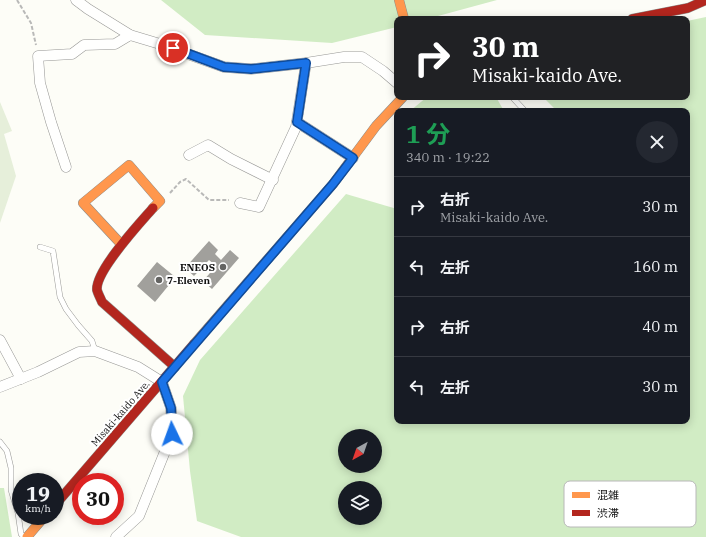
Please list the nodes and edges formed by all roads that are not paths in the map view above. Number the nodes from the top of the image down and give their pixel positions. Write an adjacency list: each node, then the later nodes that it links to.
1 (76, 0): 8 (street)
2 (399, 0): 5 (main road)
3 (706, 0): 7 (main road)
4 (665, 3): 6 (main road)
5 (403, 16)
6 (631, 16)
7 (647, 16)
8 (130, 35): 9 (street); 17 (street)
9 (306, 63): 10 (street); 14 (street)
10 (394, 80)
11 (400, 100): 16 (main road, Misaki-kaido Ave.)
12 (515, 100): 13 (lane)
13 (522, 108)
14 (297, 122): 16 (street); 18 (street)
15 (189, 155): 18 (street)
16 (353, 158): 24 (main road, Misaki-kaido Ave.)
17 (66, 167)
18 (273, 180): 19 (street)
19 (240, 203)
20 (121, 244): 20 (main road); 24 (main road)
21 (40, 247): 23 (lane)
22 (0, 340): 25 (street)
23 (94, 351): 25 (street); 26 (street)
24 (175, 367): 26 (main road, Misaki-kaido Ave.)
25 (21, 380): 27 (street)
26 (162, 382): 29 (main road, Misaki-kaido Ave.); 32 (street)
27 (0, 387)
28 (0, 442): 31 (lane)
29 (64, 495)
30 (36, 525): 31 (main road)
31 (25, 537)
32 (116, 537)

